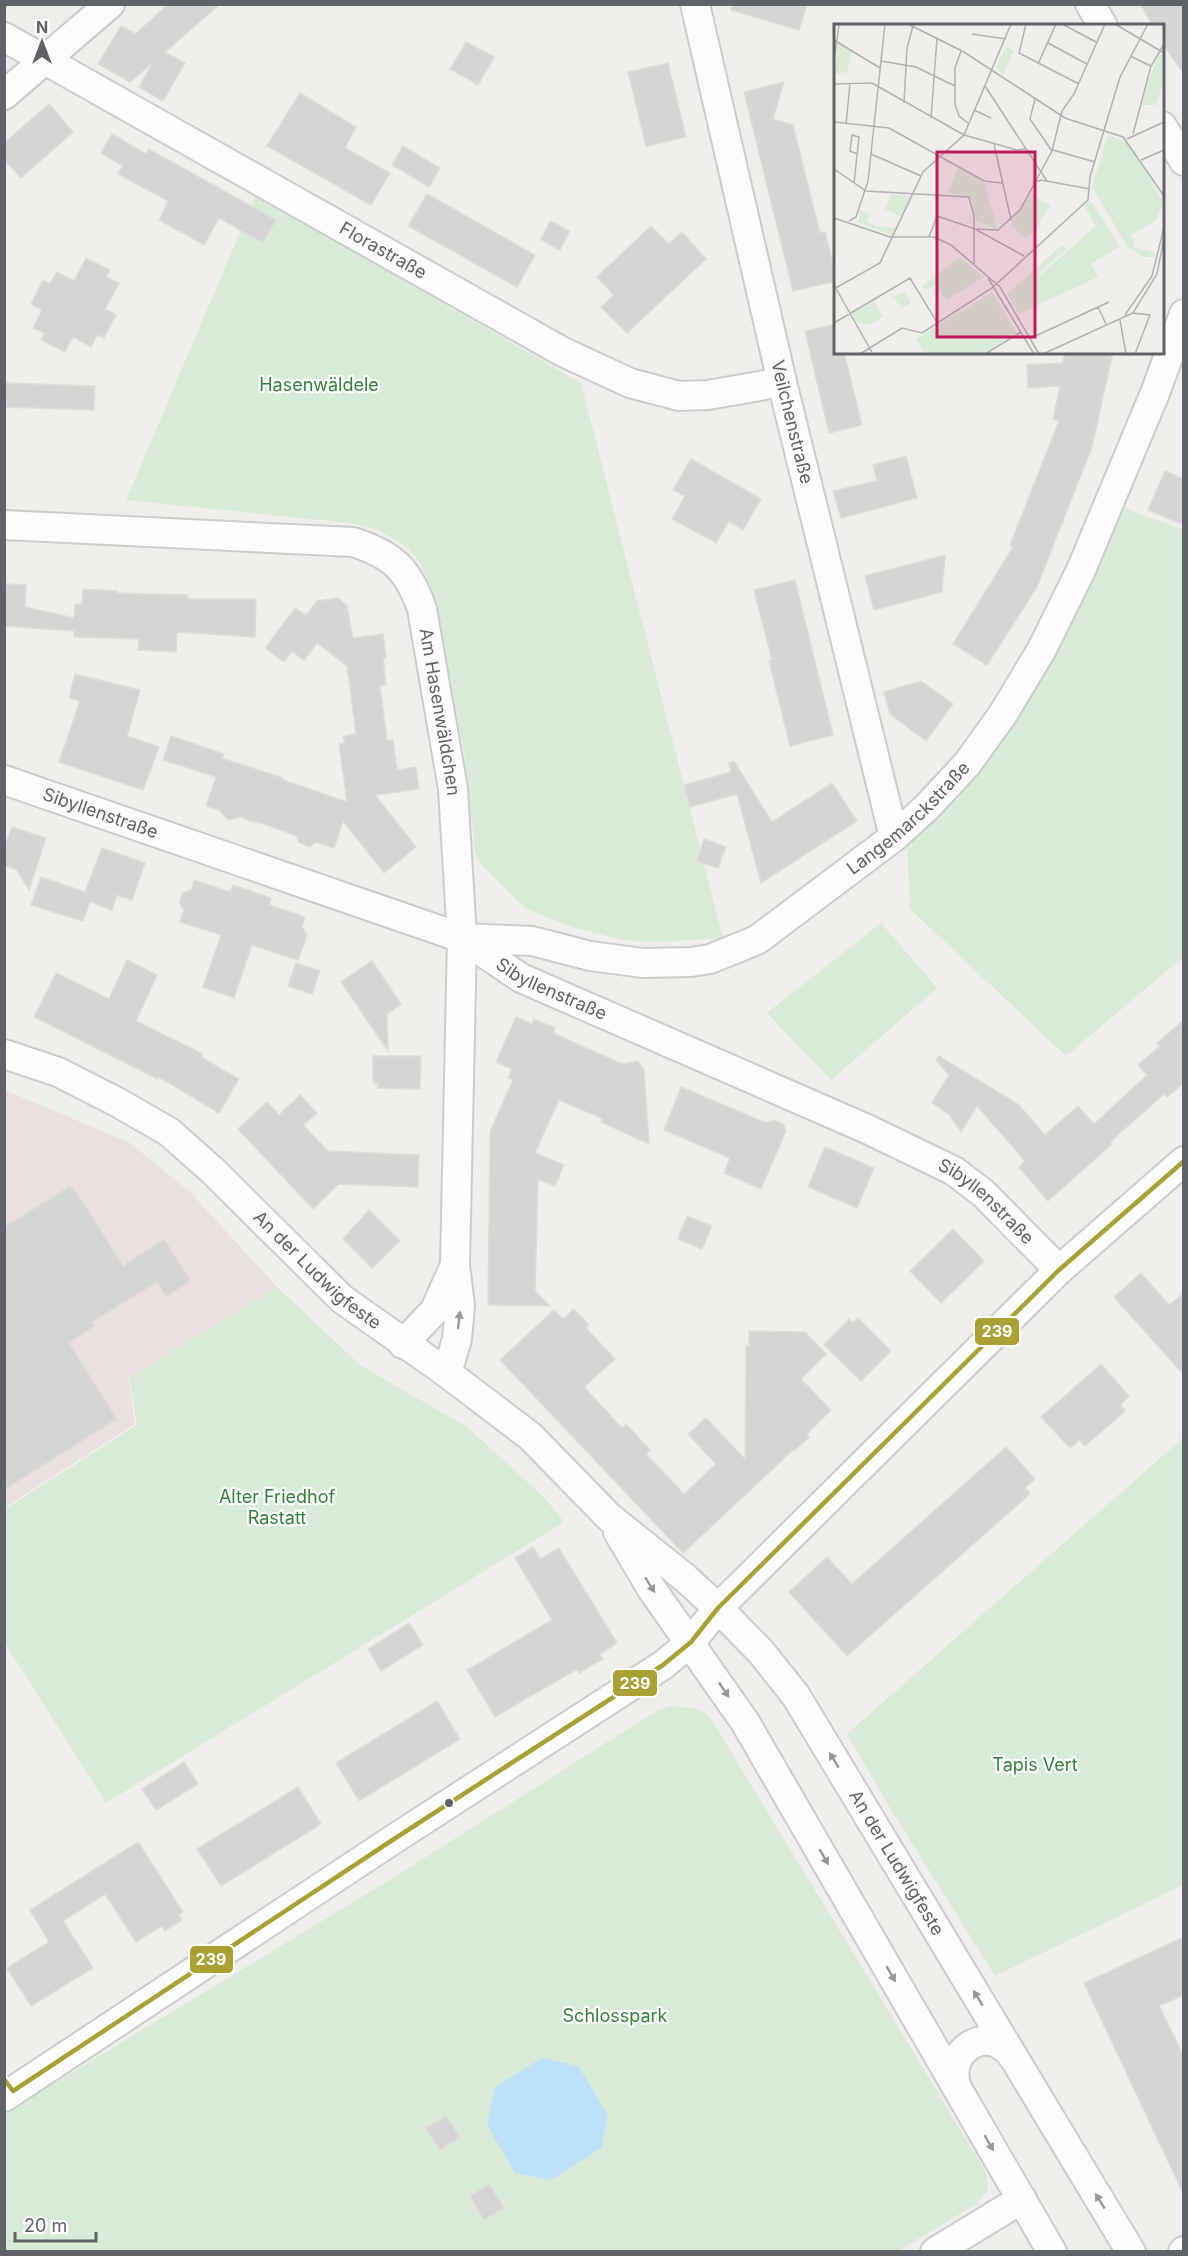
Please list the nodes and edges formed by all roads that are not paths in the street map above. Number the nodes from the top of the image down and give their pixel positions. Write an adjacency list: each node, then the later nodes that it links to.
1 (110, 4): 6 (street)
2 (695, 4): 12 (street, Veilchenstraße)
3 (1090, 4): 4 (street)
4 (1101, 24)
5 (4, 37): 6 (street, Florastraße)
6 (46, 60): 7 (street); 12 (street, Florastraße)
7 (4, 95)
8 (1164, 129): 9 (street)
9 (1184, 161)
10 (1184, 314): 13 (street, Langemarckstraße)
11 (1183, 368): 13 (street, Langemarckstraße)
12 (782, 382): 16 (street, Veilchenstraße)
13 (1155, 393): 16 (street, Langemarckstraße)
14 (4, 525): 17 (street, Am Hasenwäldchen)
15 (4, 780): 17 (street, Sibyllenstraße)
16 (894, 837): 17 (street, Langemarckstraße)
17 (462, 938): 20 (street, Am Hasenwäldchen); 21 (street, Sibyllenstraße)
18 (4, 1054): 22 (street, An der Ludwigfeste)
19 (1184, 1161): 21 (street)
20 (455, 1265): 22 (street, Am Hasenwäldchen); 23 (street, Am Hasenwäldchen, one-way to 20)
21 (1059, 1270): 25 (street)
22 (403, 1344): 23 (street, An der Ludwigfeste)
23 (447, 1373): 24 (street, An der Ludwigfeste)
24 (609, 1517): 25 (street, An der Ludwigfeste); 26 (street, An der Ludwigfeste, one-way to 26)
25 (718, 1608): 26 (street); 27 (street, An der Ludwigfeste, one-way to 25)
26 (691, 1642): 28 (street, An der Ludwigfeste, one-way to 28); 29 (street)
27 (1014, 2058): 28 (street); 33 (street, An der Ludwigfeste, one-way to 27)
28 (957, 2088): 30 (street, An der Ludwigfeste, one-way to 30)
29 (7, 2089)
30 (1022, 2199): 31 (street); 32 (street, An der Ludwigfeste)
31 (935, 2252)
32 (1052, 2252)
33 (1131, 2252)

